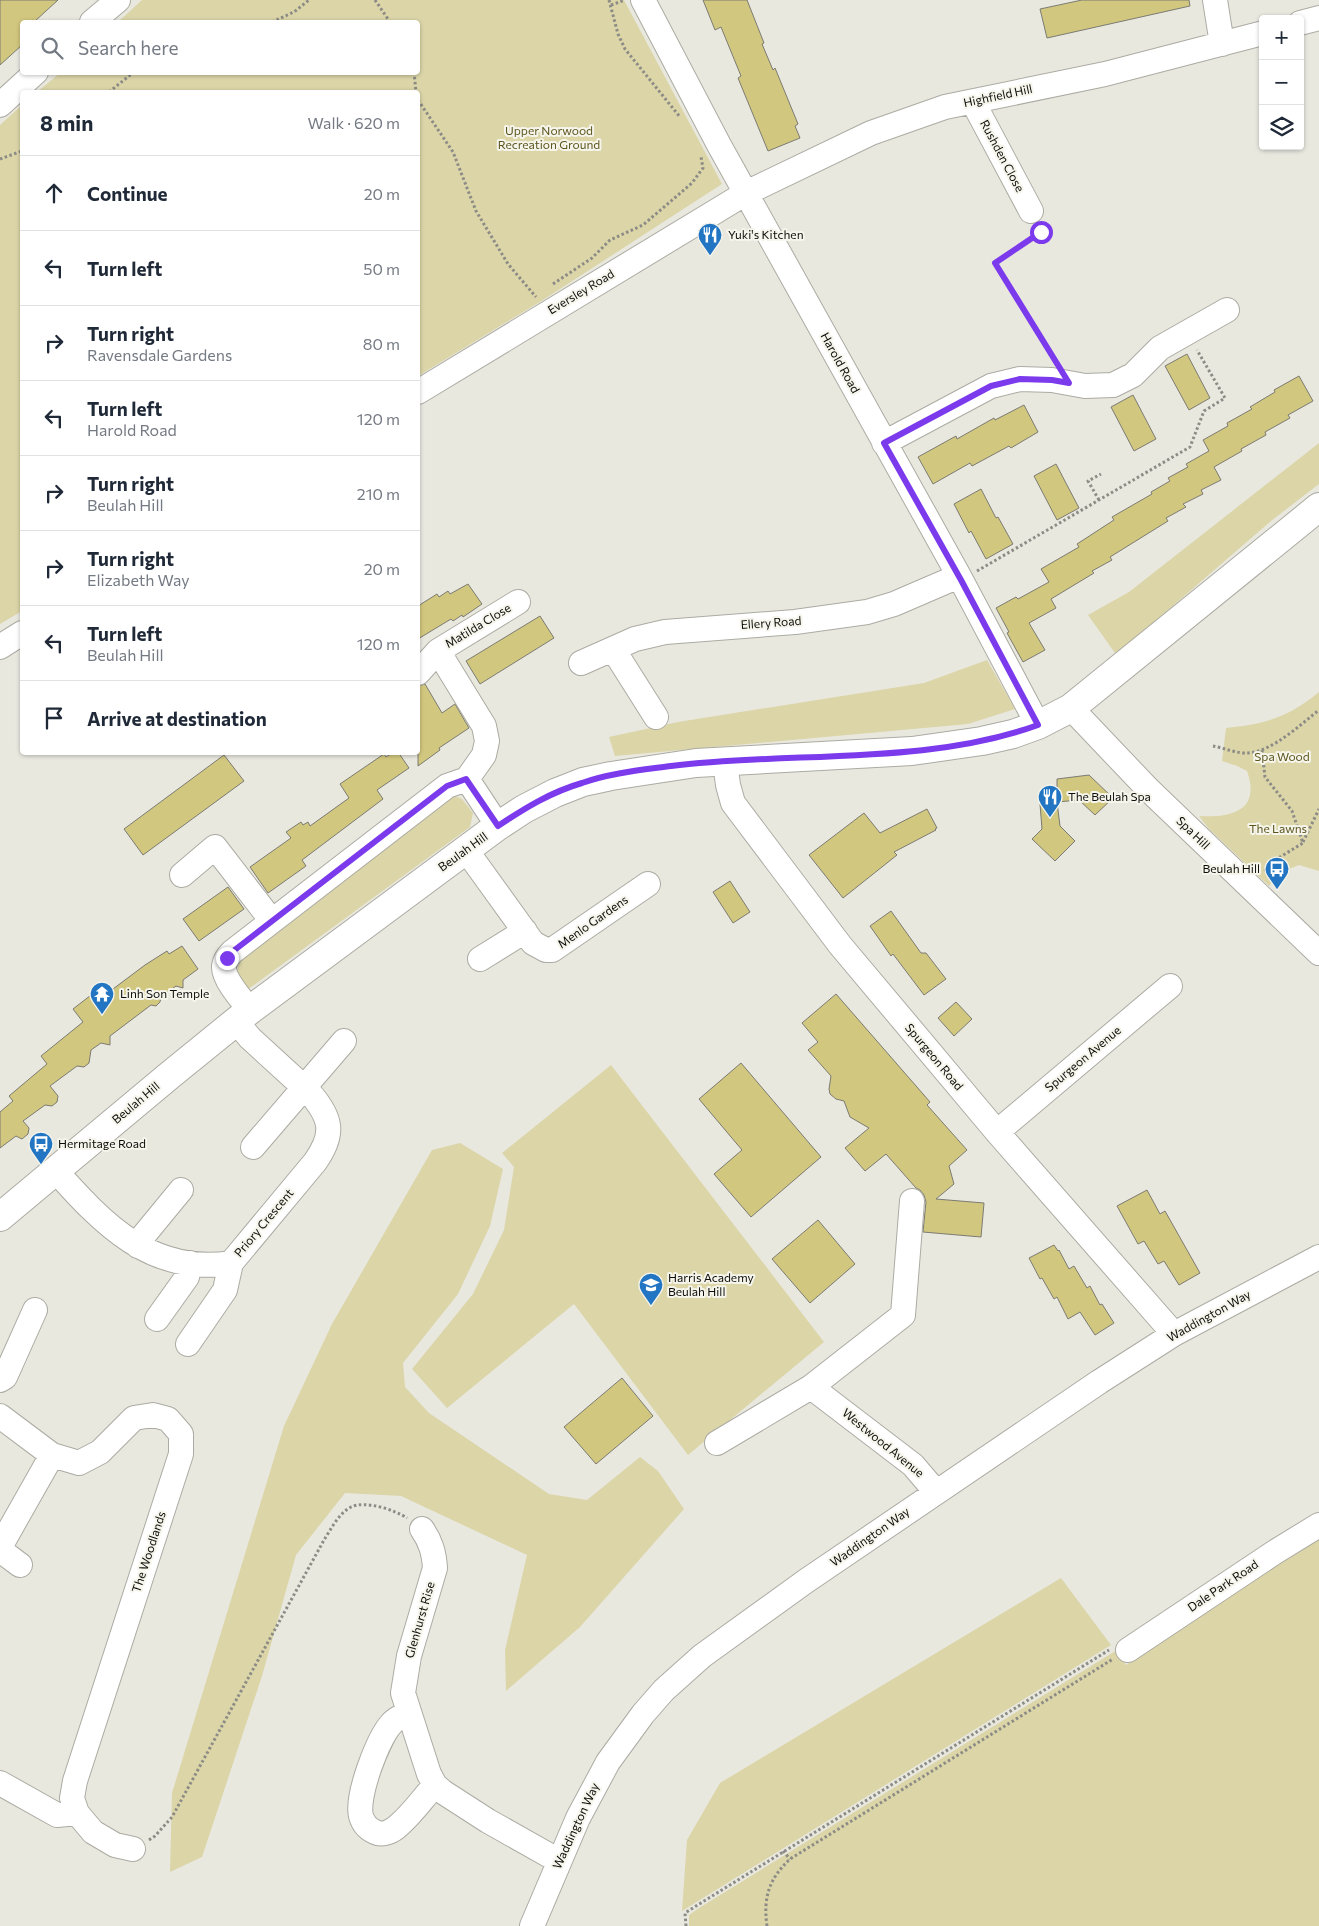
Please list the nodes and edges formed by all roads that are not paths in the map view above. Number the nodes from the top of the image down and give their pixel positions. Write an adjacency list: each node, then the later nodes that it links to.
1 (118, 0): 5 (street)
2 (643, 0): 12 (street, Harold Road)
3 (1215, 0): 8 (street)
4 (1319, 18): 6 (street)
5 (94, 20)
6 (1304, 22)
7 (1259, 34): 8 (street, Highfield Hill)
8 (1222, 44): 10 (street, Highfield Hill)
9 (33, 75): 11 (street)
10 (973, 102): 12 (street, Highfield Hill); 13 (street, Rushden Close)
11 (0, 105)
12 (746, 193): 15 (street, Eversley Road); 16 (street, Harold Road)
13 (1031, 211)
14 (1227, 310): 16 (street)
15 (420, 391)
16 (884, 443): 18 (street, Harold Road)
17 (1317, 512): 26 (main road, Beulah Hill)
18 (960, 578): 22 (street, Ellery Road); 28 (street, Harold Road)
19 (518, 602): 23 (street, Matilda Close)
20 (20, 634): 21 (street)
21 (0, 647)
22 (613, 649): 24 (street, Ellery Road); 27 (street)
23 (438, 650): 25 (street, Matilda Close); 30 (street)
24 (581, 663)
25 (420, 671)
26 (1071, 708): 28 (main road, Beulah Hill); 37 (street, Spa Hill)
27 (656, 718)
28 (1038, 725): 29 (main road, Beulah Hill)
29 (725, 761): 31 (main road, Beulah Hill); 43 (street, Spurgeon Road)
30 (466, 779): 31 (street); 35 (street)
31 (498, 826): 32 (main road, Beulah Hill)
32 (466, 850): 36 (street, Menlo Gardens); 40 (main road, Beulah Hill)
33 (182, 875): 35 (street)
34 (648, 884): 36 (street, Menlo Gardens)
35 (272, 920): 40 (street)
36 (525, 931): 38 (street)
37 (1319, 953)
38 (480, 959)
39 (1170, 986): 43 (street, Spurgeon Avenue)
40 (243, 1016): 42 (street, Priory Crescent); 45 (main road, Beulah Hill)
41 (344, 1041): 42 (street)
42 (305, 1088): 44 (street); 52 (street, Priory Crescent)
43 (997, 1132): 55 (street, Spurgeon Road)
44 (253, 1147)
45 (55, 1170): 48 (main road, Beulah Hill); 49 (street, Priory Crescent)
46 (181, 1190): 49 (street)
47 (912, 1201): 58 (street)
48 (0, 1217)
49 (138, 1246): 51 (street, Priory Crescent)
50 (1319, 1257): 55 (street, Waddington Way)
51 (190, 1263): 52 (street, Priory Crescent); 54 (street)
52 (231, 1263): 56 (street)
53 (35, 1310): 57 (street)
54 (157, 1319)
55 (1174, 1334): 62 (street, Waddington Way)
56 (188, 1344)
57 (0, 1380)
58 (818, 1392): 60 (street); 62 (street, Westwood Avenue)
59 (0, 1416): 61 (street, The Woodlands)
60 (717, 1443)
61 (52, 1455): 65 (street); 71 (street, The Woodlands)
62 (936, 1492): 73 (street, Waddington Way)
63 (1319, 1525): 67 (street, Dale Park Road)
64 (422, 1529): 68 (street, Glenhurst Rise)
65 (0, 1549): 66 (street)
66 (20, 1565)
67 (1128, 1650)
68 (408, 1713): 70 (street, Glenhurst Rise); 70 (street)
69 (0, 1783): 71 (street)
70 (435, 1785): 73 (street)
71 (77, 1813): 72 (street)
72 (133, 1849)
73 (559, 1861): 74 (street, Waddington Way)
74 (532, 1926)

